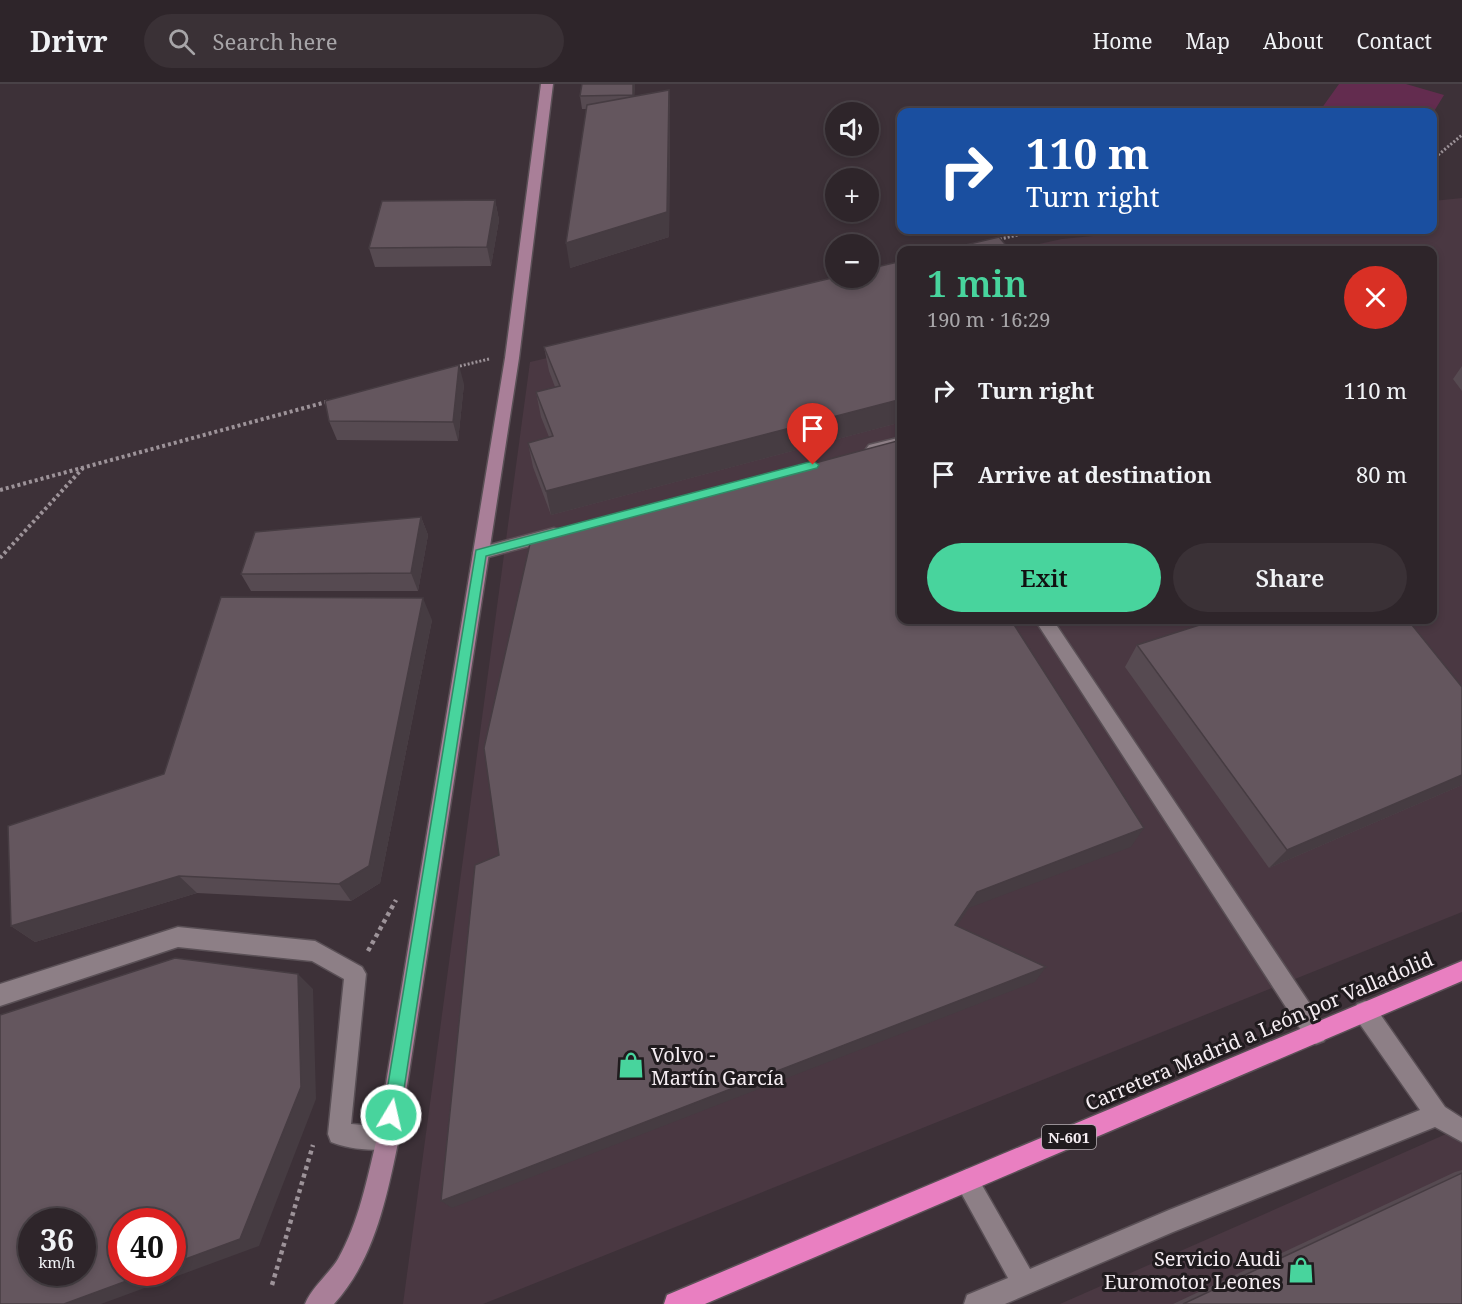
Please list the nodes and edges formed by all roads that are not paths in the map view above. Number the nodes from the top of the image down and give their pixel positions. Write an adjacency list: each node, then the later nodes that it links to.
1 (547, 84): 5 (street)
2 (897, 443): 3 (lane)
3 (856, 454)
4 (572, 529): 5 (lane)
5 (481, 553): 13 (street)
6 (1047, 624): 10 (lane)
7 (1462, 971): 9 (highway, Carretera Madrid a León por Valladolid / N-601)
8 (0, 995): 13 (lane)
9 (1365, 1012): 10 (highway, Carretera Madrid a León por Valladolid / N-601); 11 (lane)
10 (1316, 1033): 14 (highway, Carretera Madrid a León por Valladolid / N-601)
11 (1437, 1115): 12 (lane); 15 (lane)
12 (1462, 1131)
13 (388, 1138): 16 (street)
14 (967, 1181): 15 (lane); 17 (highway, Carretera Madrid a León por Valladolid / N-601)
15 (1024, 1283): 18 (lane)
16 (317, 1304)
17 (676, 1304)
18 (976, 1304)

